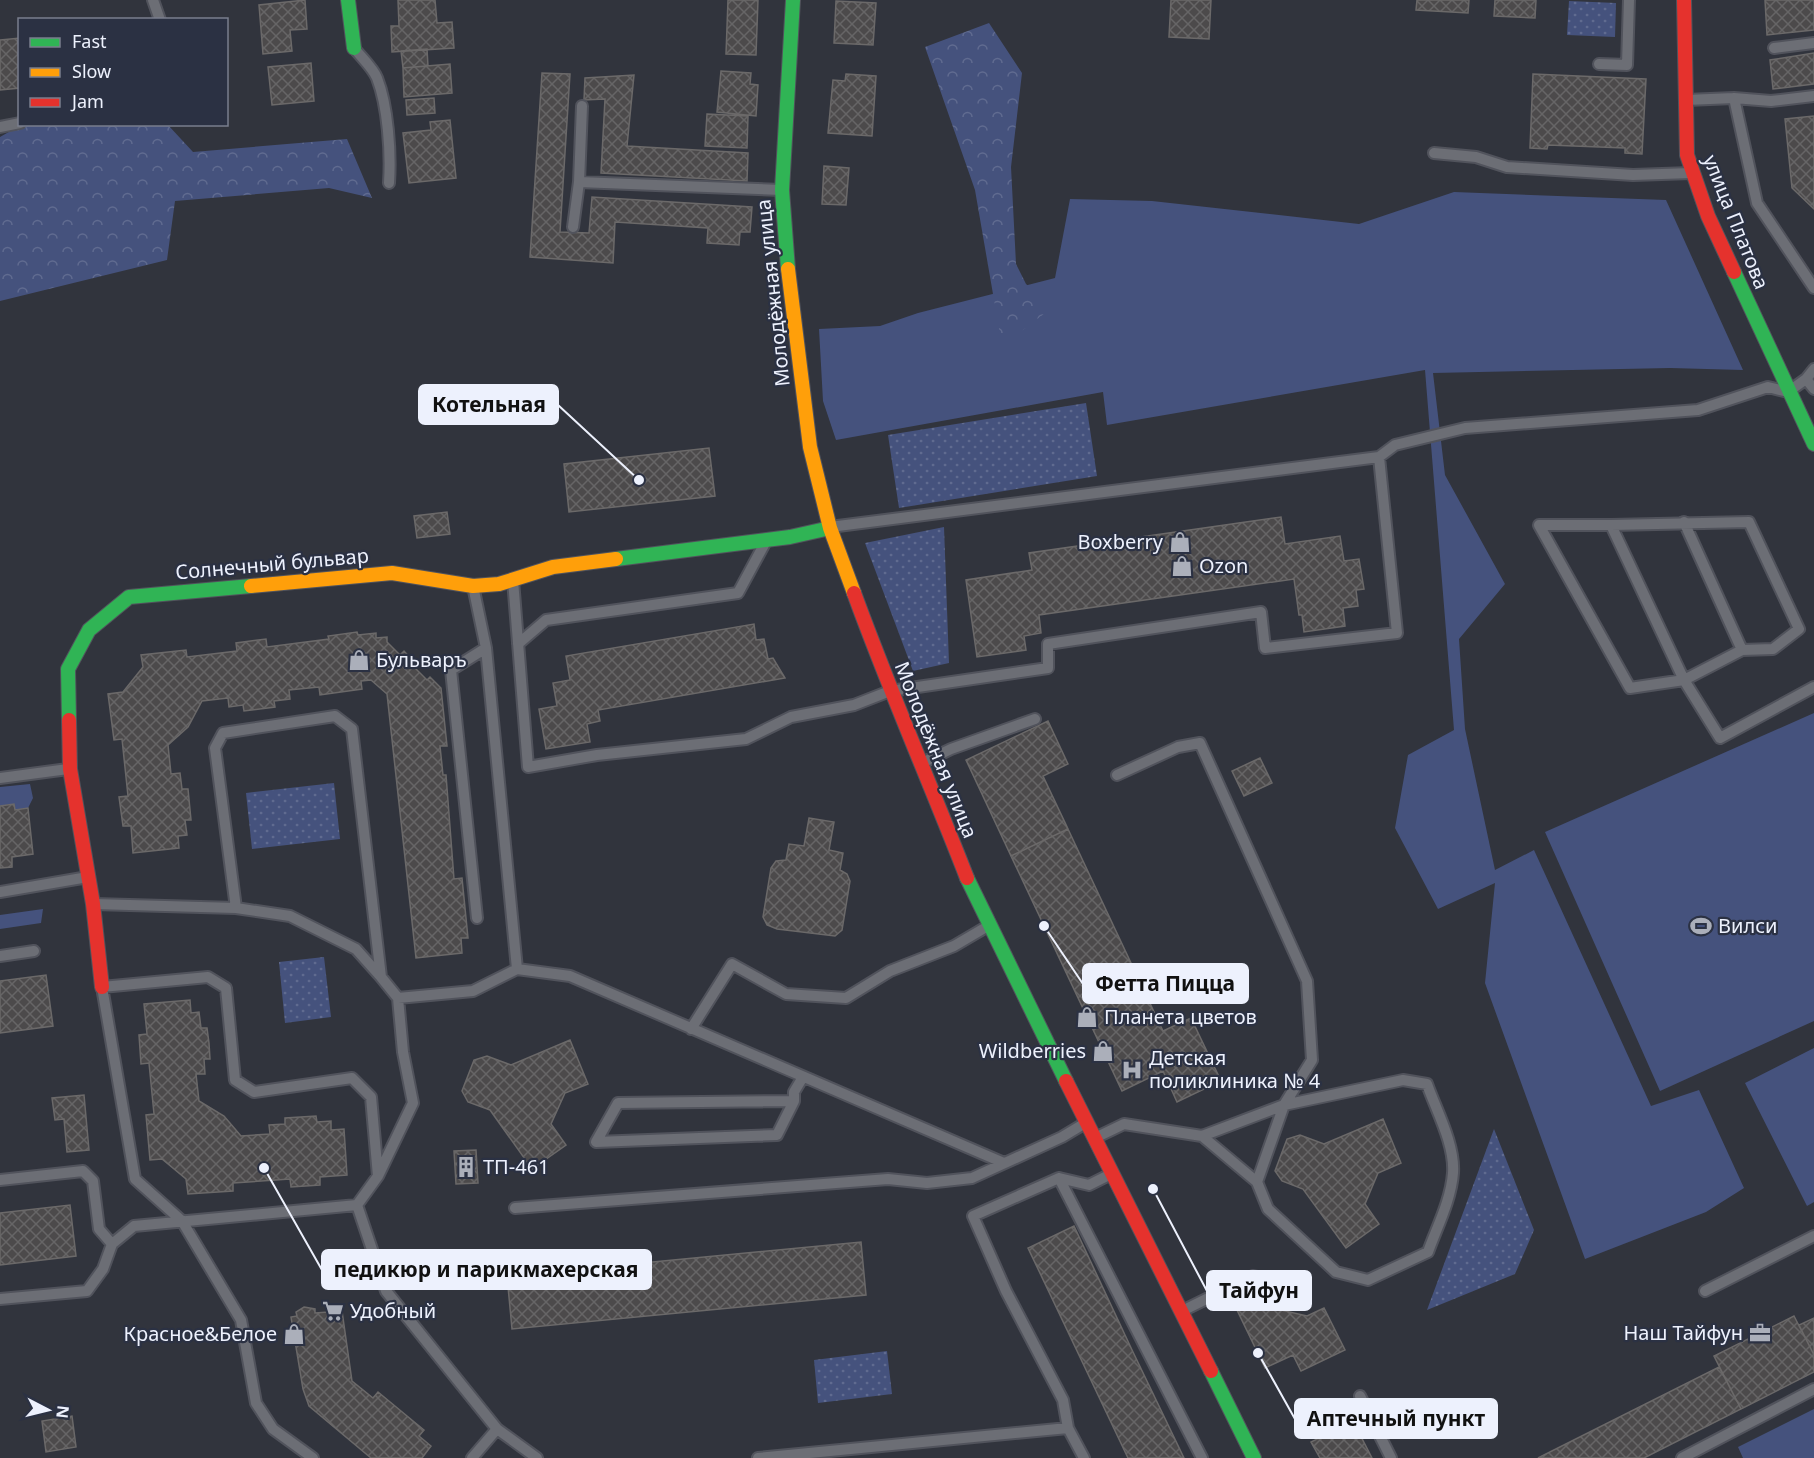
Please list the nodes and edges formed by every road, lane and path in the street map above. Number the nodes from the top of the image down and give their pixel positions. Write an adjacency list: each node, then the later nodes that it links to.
1 (153, 0): 6 (lane)
2 (348, 0): 8 (street)
3 (793, 0): 21 (street, Молодёжная улица)
4 (1629, 0): 10 (lane)
5 (1684, 0): 13 (street, улица Платова)
6 (159, 18)
7 (1814, 43): 9 (lane)
8 (354, 48): 20 (lane)
9 (1774, 48)
10 (1599, 63)
11 (1814, 96): 12 (lane)
12 (1734, 98): 13 (lane); 23 (lane)
13 (1684, 100): 18 (street, улица Платова)
14 (582, 106): 19 (lane)
15 (18, 123): 16 (lane)
16 (0, 127)
17 (1434, 153): 18 (lane)
18 (1692, 173): 27 (street, улица Платова)
19 (579, 182): 21 (lane); 22 (lane)
20 (389, 183)
21 (782, 190): 32 (street, Молодёжная улица)
22 (573, 227)
23 (1814, 288)
24 (1814, 369): 25 (lane)
25 (1806, 379): 26 (lane); 27 (lane)
26 (1814, 389)
27 (1788, 392): 28 (street, улица Платова); 29 (lane)
28 (1814, 444)
29 (1379, 457): 32 (lane); 41 (lane)
30 (1683, 522): 31 (lane); 38 (lane); 38 (lane)
31 (1611, 525): 39 (lane); 39 (lane)
32 (830, 528): 33 (street, Солнечный бульвар); 41 (street, Молодёжная улица)
33 (767, 540): 34 (street, Солнечный бульвар); 36 (lane)
34 (513, 580): 35 (street, Солнечный бульвар); 36 (lane)
35 (473, 586): 37 (lane); 44 (street, Солнечный бульвар)
36 (518, 644): 41 (lane)
37 (486, 648): 51 (lane); 55 (lane)
38 (1742, 650): 39 (lane)
39 (1684, 680): 40 (lane)
40 (1814, 687)
41 (890, 691): 43 (street, Молодёжная улица)
42 (1035, 719): 43 (lane)
43 (922, 763): 52 (street, Молодёжная улица)
44 (70, 769): 46 (lane); 47 (street, Солнечный бульвар)
45 (1117, 775): 62 (lane)
46 (0, 778)
47 (88, 877): 48 (lane); 49 (street, Солнечный бульвар)
48 (0, 892)
49 (93, 904): 50 (lane); 57 (street, Солнечный бульвар)
50 (236, 908): 56 (lane); 56 (lane)
51 (477, 918)
52 (988, 926): 59 (lane); 63 (street, Молодёжная улица)
53 (34, 951): 54 (lane)
54 (0, 956)
55 (516, 969): 58 (lane); 59 (lane)
56 (381, 977): 58 (lane)
57 (102, 987): 68 (lane); 74 (lane)
58 (398, 998): 68 (lane)
59 (691, 1029): 60 (lane)
60 (802, 1077): 61 (lane); 66 (lane)
61 (795, 1101): 61 (lane)
62 (1284, 1105): 64 (lane); 71 (lane); 71 (lane)
63 (1087, 1122): 65 (street, Молодёжная улица); 66 (lane)
64 (1202, 1136): 65 (lane); 71 (lane)
65 (1097, 1137): 67 (street, Молодёжная улица)
66 (1004, 1163): 73 (lane)
67 (1114, 1173): 69 (lane); 80 (street, Молодёжная улица)
68 (378, 1176): 72 (lane)
69 (1059, 1178): 83 (lane); 90 (lane)
70 (0, 1180): 76 (lane)
71 (1257, 1182)
72 (357, 1205): 74 (lane); 84 (lane)
73 (515, 1208)
74 (182, 1221): 76 (lane); 85 (lane)
75 (1814, 1236): 78 (lane)
76 (112, 1244): 79 (lane)
77 (1305, 1287): 80 (lane)
78 (1705, 1291)
79 (0, 1299)
80 (1181, 1311): 91 (street, Молодёжная улица)
81 (1814, 1389): 93 (lane)
82 (1360, 1396): 92 (lane)
83 (1068, 1428): 88 (lane); 89 (lane)
84 (497, 1429): 86 (lane); 87 (lane)
85 (313, 1458)
86 (471, 1458)
87 (537, 1458)
88 (758, 1458)
89 (1084, 1458)
90 (1202, 1458)
91 (1254, 1458)
92 (1391, 1458)
93 (1682, 1458)

